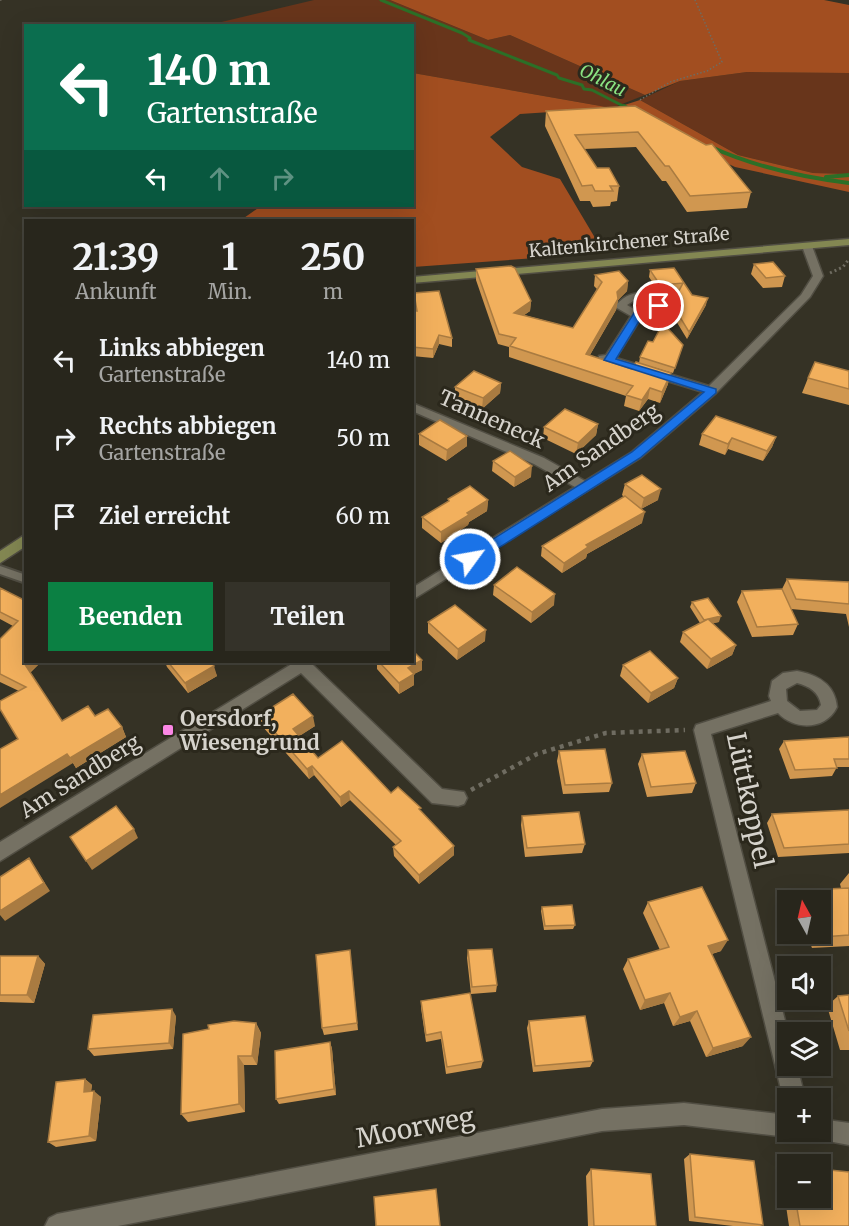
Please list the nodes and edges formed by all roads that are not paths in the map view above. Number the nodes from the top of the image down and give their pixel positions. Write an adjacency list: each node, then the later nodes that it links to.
1 (849, 242): 2 (main road, Kaltenkirchener Straße)
2 (807, 246): 3 (main road, Kaltenkirchener Straße); 5 (street, Am Sandberg)
3 (414, 280)
4 (637, 315): 5 (street)
5 (712, 391): 7 (street, Am Sandberg)
6 (414, 407): 7 (street, Tanneneck)
7 (586, 487): 12 (street, Am Sandberg)
8 (24, 540): 9 (main road)
9 (0, 558)
10 (0, 570): 11 (lane)
11 (24, 578)
12 (414, 594)
13 (304, 663): 15 (street); 16 (street, Am Sandberg)
14 (781, 705): 17 (street, Lüttkoppel)
15 (458, 798)
16 (0, 852)
17 (792, 1088)
18 (777, 1125): 21 (street, Moorweg)
19 (831, 1132): 20 (street)
20 (849, 1134)
21 (57, 1226)

